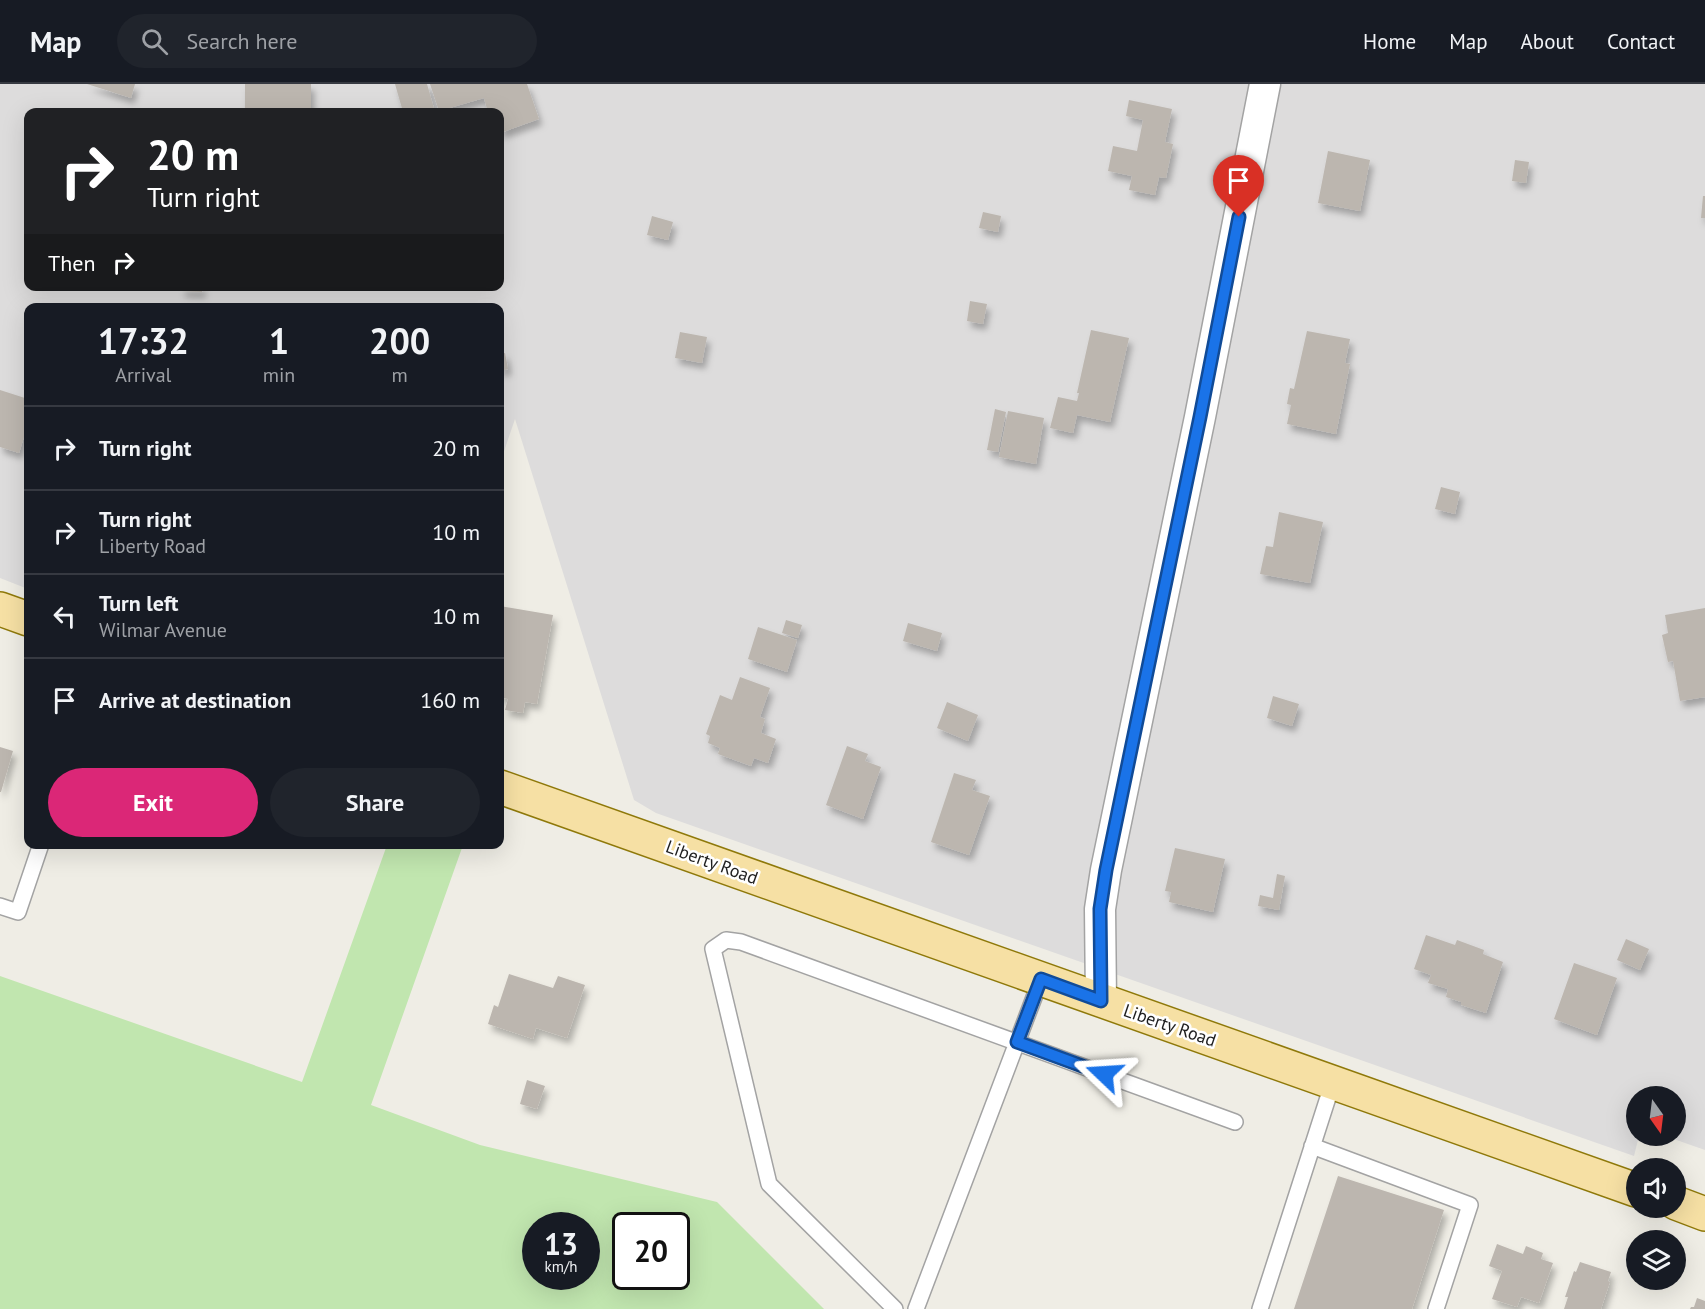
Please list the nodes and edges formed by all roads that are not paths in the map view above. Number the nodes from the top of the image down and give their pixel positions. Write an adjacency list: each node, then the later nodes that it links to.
1 (1265, 84): 8 (street)
2 (0, 609): 3 (main road)
3 (24, 618)
4 (504, 788): 7 (main road, Liberty Road)
5 (39, 849): 6 (lane)
6 (0, 906)
7 (1041, 979): 8 (main road, Liberty Road); 9 (lane)
8 (1101, 1001): 10 (main road, Liberty Road)
9 (1017, 1042): 11 (lane); 16 (lane); 17 (lane)
10 (1333, 1082): 12 (lane); 13 (main road, Liberty Road)
11 (1235, 1122)
12 (1312, 1146): 18 (lane); 19 (lane)
13 (1626, 1186)
14 (1686, 1207): 15 (main road)
15 (1705, 1214)
16 (895, 1309)
17 (916, 1309)
18 (1260, 1309)
19 (1436, 1309)

